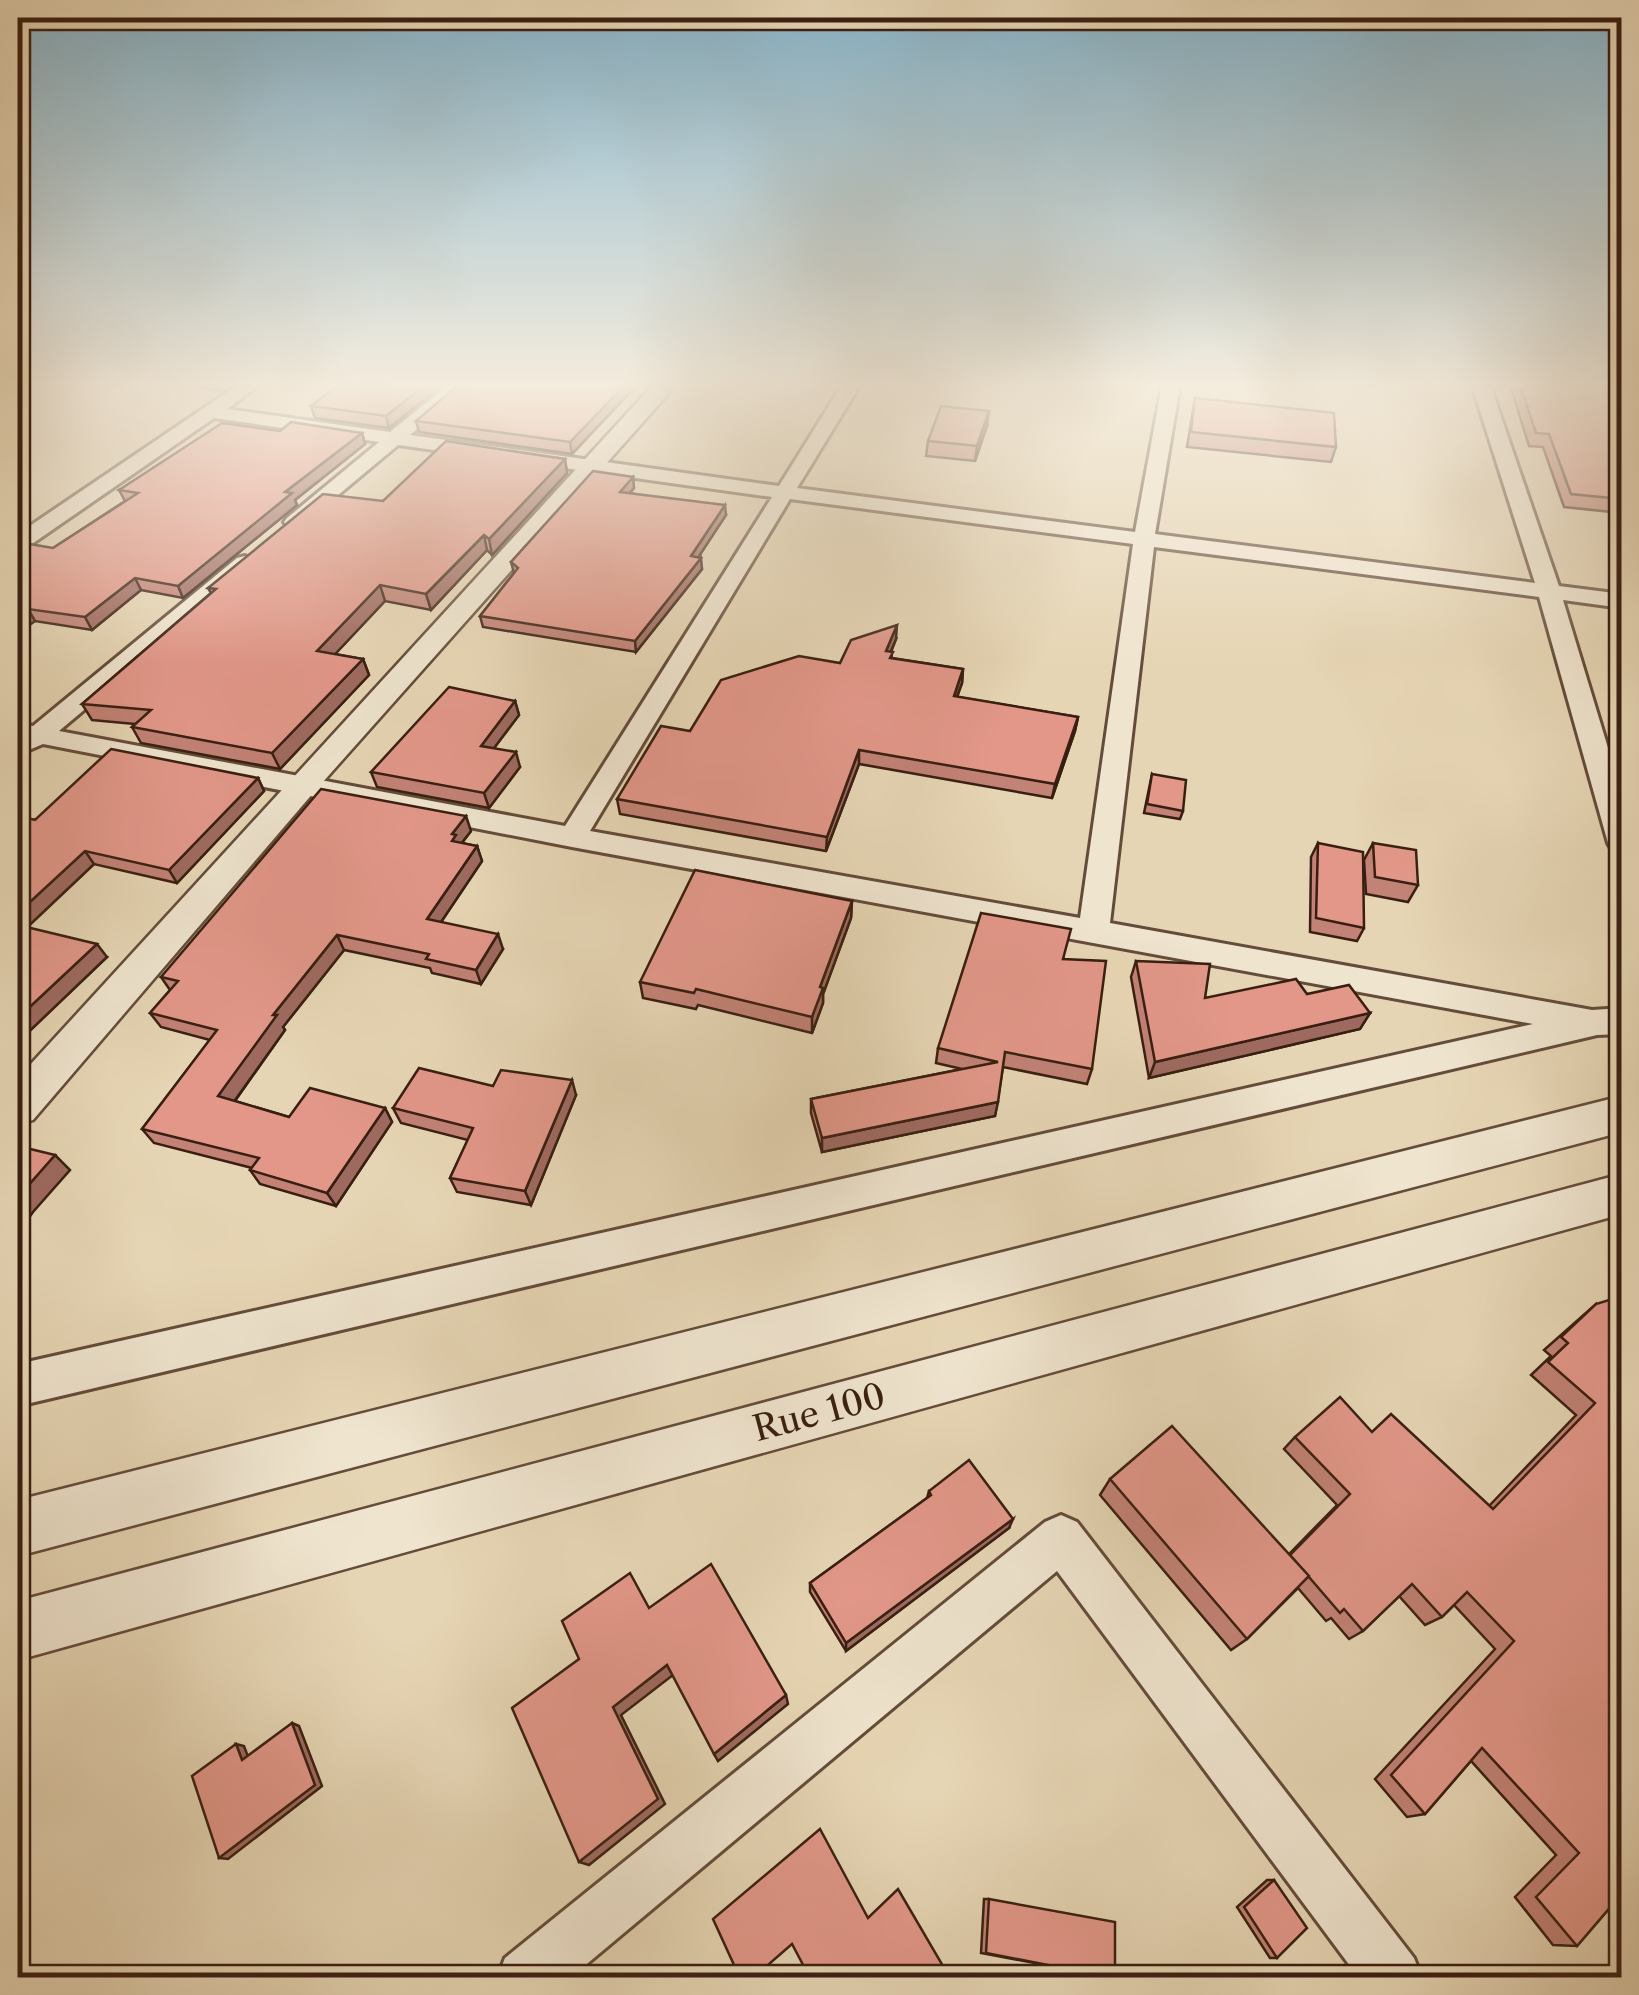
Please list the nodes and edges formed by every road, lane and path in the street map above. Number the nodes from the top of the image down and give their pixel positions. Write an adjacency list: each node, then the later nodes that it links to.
1 (115, 478): 10 (street)
2 (347, 478): 13 (street)
3 (585, 478): 14 (street)
4 (679, 478): 8 (street)
5 (795, 478): 8 (street)
6 (1155, 478): 9 (street)
7 (1512, 478): 11 (street)
8 (787, 491): 9 (street); 15 (street)
9 (1144, 540): 11 (street); 17 (street)
10 (18, 544)
11 (1549, 592): 12 (street); 16 (street)
12 (1622, 600)
13 (24, 739): 14 (street)
14 (302, 784): 15 (street); 19 (street)
15 (572, 836): 17 (street)
16 (1622, 843)
17 (1094, 929): 18 (street)
18 (1609, 1022): 22 (street)
19 (18, 1107)
20 (1622, 1114): 23 (street)
21 (1622, 1194): 24 (street, Rue 100)
22 (18, 1385)
23 (18, 1528)
24 (18, 1630)
25 (525, 1978): 26 (street)
26 (1394, 1978)

